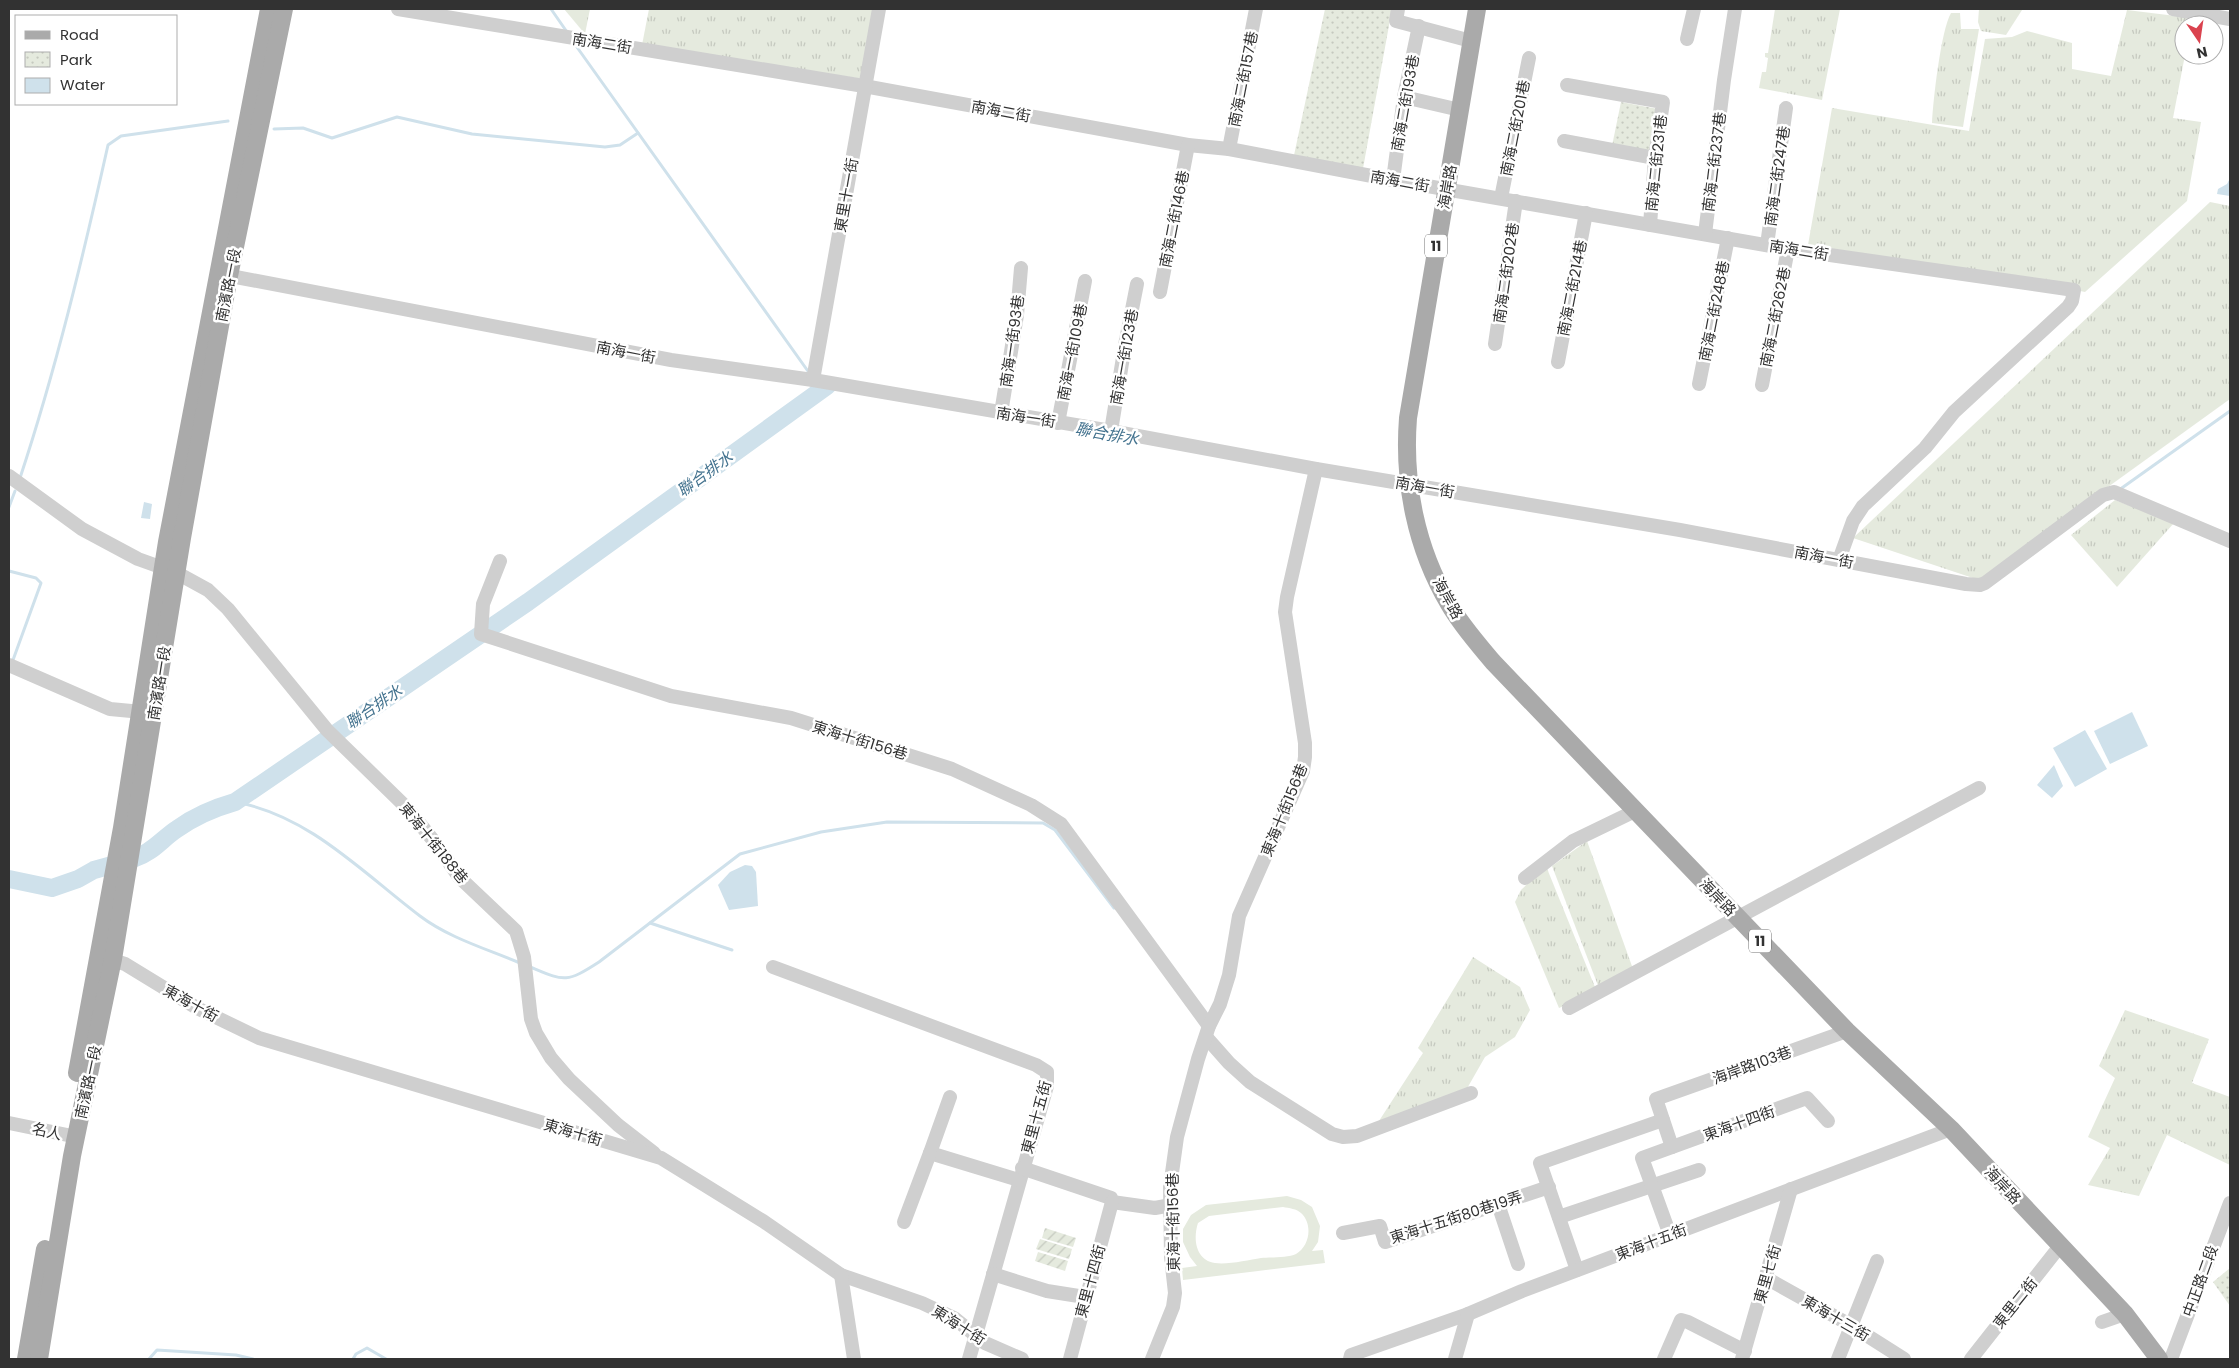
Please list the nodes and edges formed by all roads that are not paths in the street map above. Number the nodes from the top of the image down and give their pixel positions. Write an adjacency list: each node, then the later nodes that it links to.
1 (269, 9): 36 (main road, 南濱路一段)
2 (284, 9): 36 (main road, 南濱路一段)
3 (398, 9): 17 (street, 南海二街)
4 (879, 9): 17 (street, 東里十一街)
5 (1256, 9): 23 (street, 南海二街157巷)
6 (1398, 9): 12 (street)
7 (1477, 9): 14 (main road, 海岸路 / 11)
8 (1694, 9): 13 (street)
9 (1735, 9): 31 (street, 南海二街237巷)
10 (2173, 9): 11 (street)
11 (2230, 19)
12 (1418, 26): 14 (street); 18 (street, 南海二街193巷)
13 (1687, 39)
14 (1471, 41): 20 (main road, 海岸路 / 11)
15 (1528, 58): 27 (street, 南海二街201巷)
16 (1567, 85): 24 (street, 南海二街231巷)
17 (864, 86): 22 (street, 南海二街); 42 (street, 東里十一街)
18 (1404, 96): 20 (street); 25 (street, 南海二街193巷)
19 (1786, 108): 33 (street, 南海二街247巷)
20 (1460, 110): 26 (main road, 海岸路 / 11)
21 (1564, 141): 24 (street)
22 (1188, 145): 23 (street, 南海二街); 39 (street, 南海二街146巷)
23 (1229, 149): 25 (street, 南海二街)
24 (1655, 158): 30 (street, 南海二街231巷)
25 (1393, 180): 26 (street, 南海二街)
26 (1447, 190): 27 (street, 南海二街); 50 (main road, 海岸路 / 11)
27 (1501, 198): 28 (street, 南海二街)
28 (1516, 201): 29 (street, 南海二街); 40 (street, 南海二街202巷)
29 (1586, 214): 30 (street, 南海二街); 41 (street, 南海二街214巷)
30 (1650, 224): 31 (street, 南海二街)
31 (1705, 234): 32 (street, 南海二街)
32 (1728, 238): 33 (street, 南海二街); 43 (street, 南海二街248巷)
33 (1768, 245): 34 (street, 南海二街)
34 (1788, 248): 44 (street, 南海二街262巷); 52 (street, 南海二街)
35 (1021, 268): 45 (street, 南海一街93巷)
36 (223, 275): 42 (street, 南海一街); 54 (main road, 南濱路一段)
37 (1085, 281): 46 (street, 南海一街109巷)
38 (1137, 284): 47 (street, 南海一街123巷)
39 (1160, 292)
40 (1495, 344)
41 (1558, 362)
42 (813, 380): 45 (street, 南海一街)
43 (1699, 384)
44 (1762, 386)
45 (1001, 413): 46 (street, 南海一街)
46 (1058, 423): 47 (street, 南海一街)
47 (1111, 431): 48 (street, 南海一街)
48 (1316, 469): 50 (street, 南海一街); 65 (street, 東海十街156巷)
49 (9, 476): 54 (street, 東海十街188巷)
50 (1410, 487): 52 (street, 南海一街); 58 (main road, 海岸路 / 11)
51 (2230, 541): 52 (street, 南海一街)
52 (1839, 560)
53 (500, 561): 65 (street, 東海十街156巷)
54 (171, 571): 56 (main road, 南濱路一段); 61 (main road, 南濱路一段); 75 (street, 東海十街188巷)
55 (9, 665): 56 (street)
56 (142, 712): 61 (main road, 南濱路一段)
57 (1979, 788): 60 (street)
58 (1635, 811): 59 (street); 60 (main road, 海岸路 / 11)
59 (1525, 878)
60 (1738, 918): 63 (street); 64 (main road, 海岸路 / 11)
61 (106, 958): 72 (main road, 南濱路一段); 75 (street, 東海十街)
62 (773, 967): 77 (street, 東里十五街)
63 (1569, 1008)
64 (1847, 1031): 68 (street, 海岸路103巷); 71 (main road, 海岸路 / 11)
65 (1208, 1032): 66 (street); 84 (street, 東海十街156巷)
66 (1471, 1093)
67 (950, 1097): 74 (street)
68 (1663, 1120): 73 (street); 79 (street)
69 (1828, 1121): 73 (street, 東海十四街)
70 (13, 1124): 72 (street, 名人)
71 (1950, 1129): 80 (street, 東海十五街); 89 (main road, 海岸路 / 11)
72 (71, 1136): 104 (main road, 南濱路一段); 105 (main road, 南濱路一段)
73 (1672, 1147): 78 (street, 東海十四街)
74 (930, 1153): 77 (street); 86 (street)
75 (661, 1158): 94 (street, 東海十街)
76 (1699, 1170): 78 (street)
77 (1021, 1174): 81 (street); 93 (street, 東里十五街)
78 (1652, 1186): 85 (street); 88 (street)
79 (1548, 1187): 83 (street, 東海十五街80巷19弄); 85 (street)
80 (1791, 1190): 88 (street, 東海十五街); 95 (street, 東里七街)
81 (1112, 1202): 84 (street); 96 (street, 東里十四街)
82 (2230, 1203): 117 (street, 中正路二段)
83 (1498, 1204): 87 (street, 東海十五街80巷19弄); 91 (street)
84 (1171, 1206): 110 (street, 東海十街156巷)
85 (1559, 1218): 92 (street)
86 (904, 1222)
87 (1343, 1233)
88 (1670, 1235): 92 (street, 東海十五街)
89 (2060, 1246): 98 (main road, 海岸路 / 11); 115 (street, 東里二街)
90 (1877, 1261): 100 (street)
91 (1518, 1264)
92 (1577, 1270): 97 (street, 東海十五街)
93 (993, 1274): 96 (street); 101 (street, 東里十五街)
94 (841, 1275): 101 (street, 東海十街); 106 (street)
95 (1766, 1278): 100 (street, 東海十三街); 102 (street, 東里七街)
96 (1085, 1297): 109 (street, 東里十四街)
97 (1468, 1314): 103 (street, 東海十五街); 111 (street)
98 (2125, 1314): 99 (street); 116 (main road, 海岸路 / 11)
99 (2102, 1322)
100 (1852, 1326): 113 (street); 114 (street, 東海十三街)
101 (975, 1336): 107 (street, 東里十五街); 108 (street, 東海十街)
102 (1743, 1355): 112 (street)
103 (1351, 1357)
104 (26, 1359)
105 (39, 1359)
106 (854, 1359)
107 (969, 1359)
108 (1022, 1359)
109 (1070, 1359)
110 (1152, 1359)
111 (1455, 1359)
112 (1664, 1359)
113 (1838, 1359)
114 (1904, 1359)
115 (1971, 1359)
116 (2159, 1359)
117 (2171, 1359)

